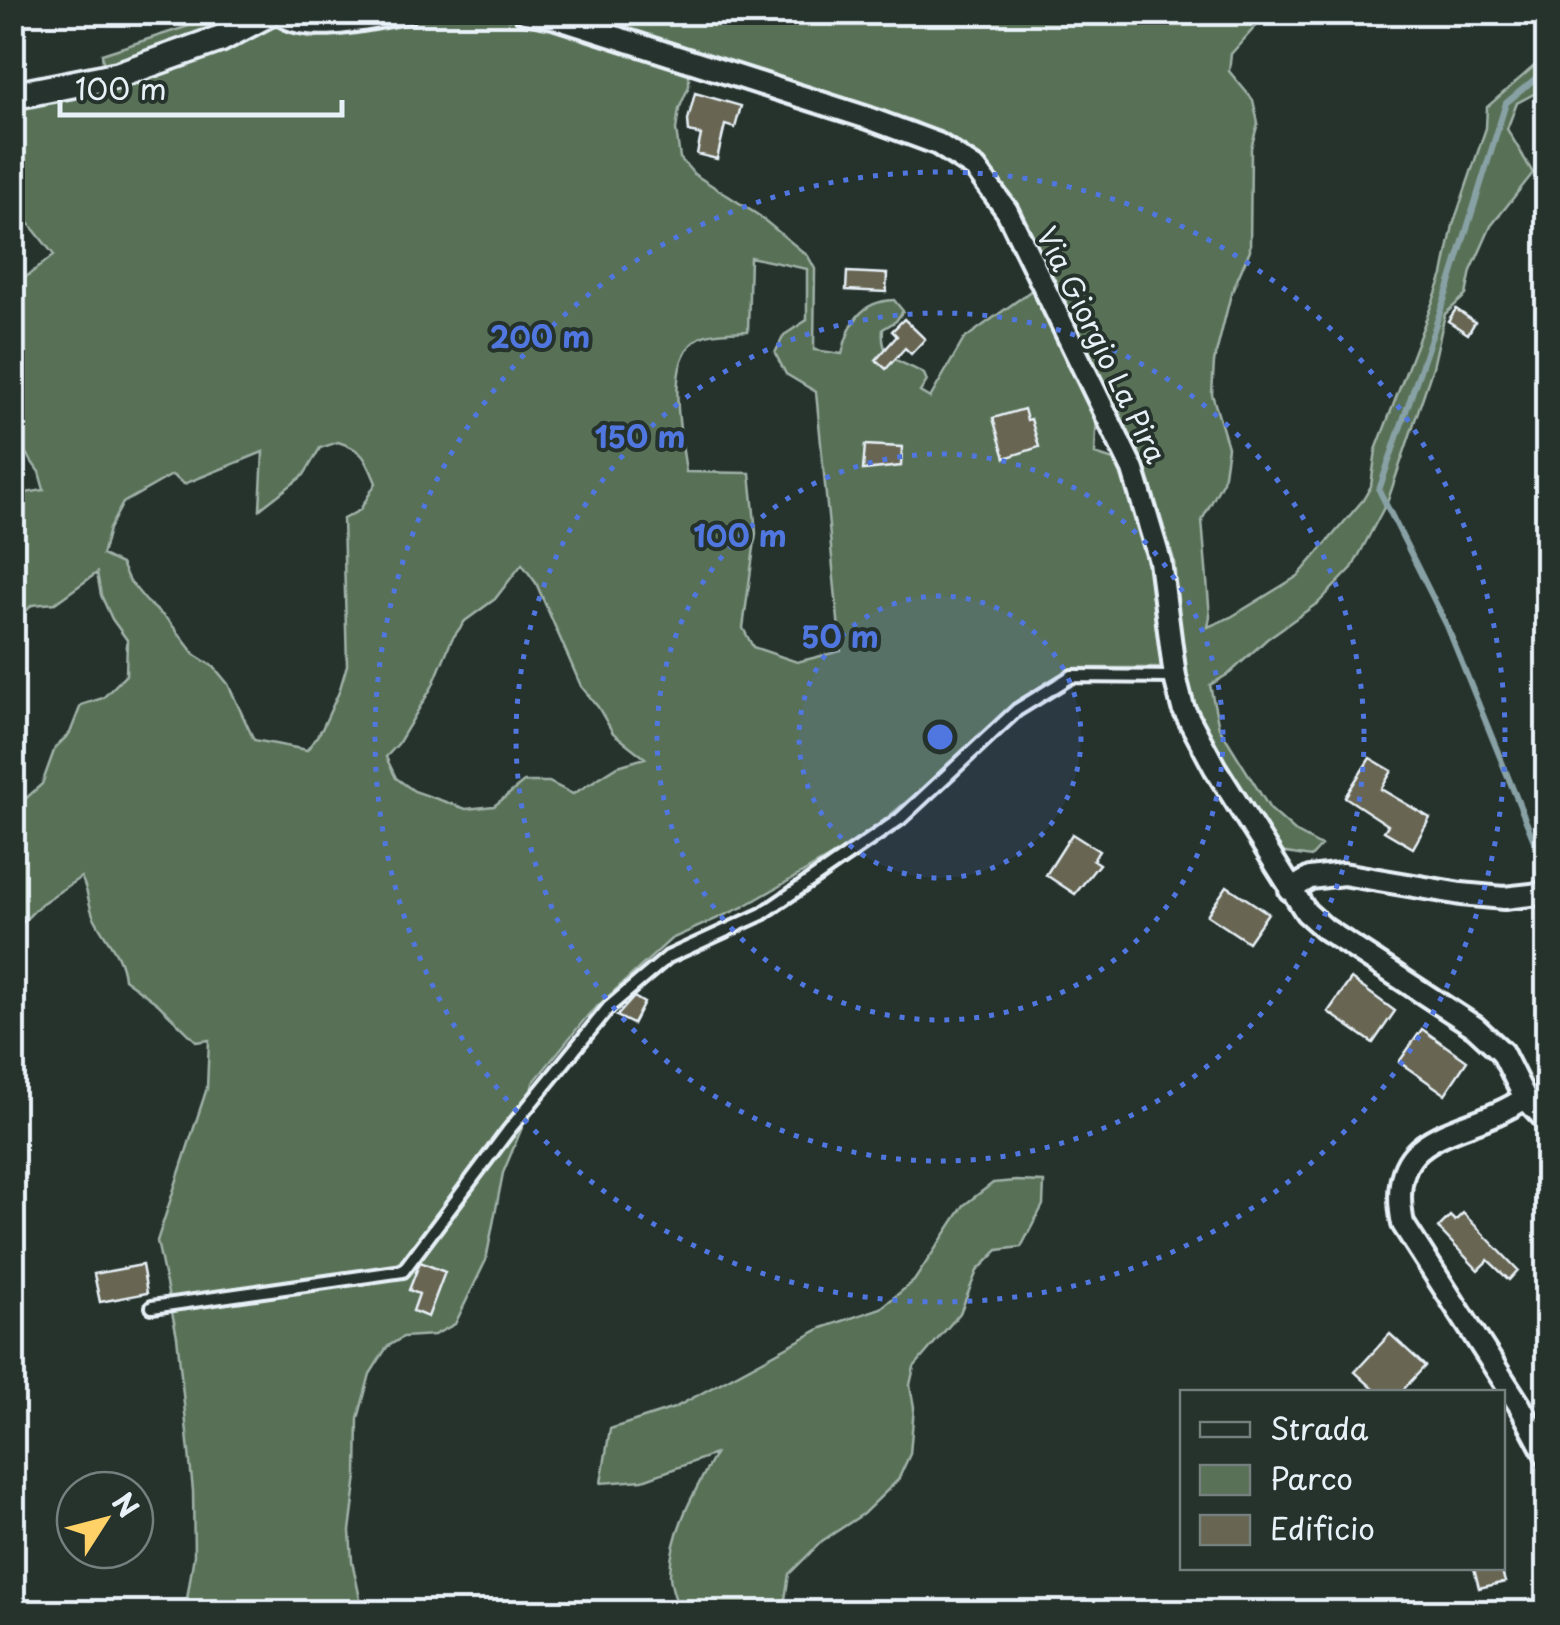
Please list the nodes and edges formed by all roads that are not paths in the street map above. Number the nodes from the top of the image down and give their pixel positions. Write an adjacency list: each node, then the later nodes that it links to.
1 (271, 12): 6 (street)
2 (279, 12): 3 (street)
3 (407, 12)
4 (524, 12): 5 (street, Via Giorgio La Pira)
5 (556, 15): 7 (street, Via Giorgio La Pira)
6 (12, 96)
7 (1175, 676): 8 (street, Via Giorgio La Pira); 12 (lane)
8 (1290, 890): 9 (street); 10 (street, Via Giorgio La Pira)
9 (1548, 894)
10 (1525, 1098): 11 (street, Via Giorgio La Pira); 13 (street)
11 (1548, 1122)
12 (152, 1307)
13 (1548, 1458)

